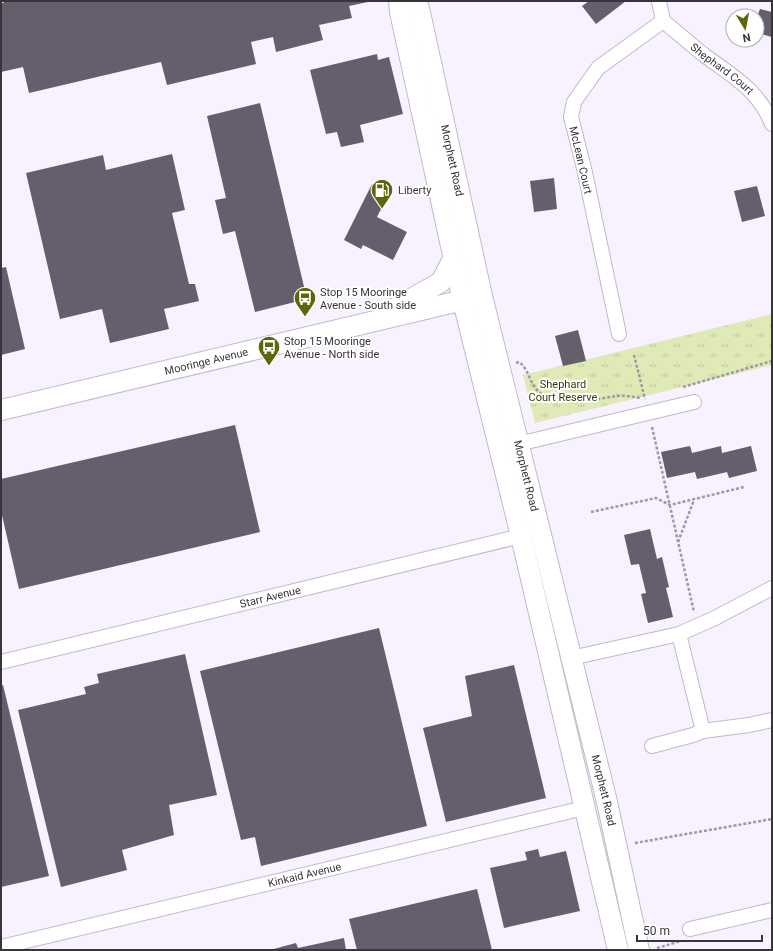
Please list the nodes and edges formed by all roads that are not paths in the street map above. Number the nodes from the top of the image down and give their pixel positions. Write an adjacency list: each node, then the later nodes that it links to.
1 (399, 1): 6 (street, Morphett Road)
2 (415, 1): 7 (street, Morphett Road)
3 (659, 1): 4 (street)
4 (663, 21): 5 (street, Shephard Court); 9 (street, McLean Court)
5 (772, 124)
6 (454, 257): 7 (street, Morphett Road); 8 (street)
7 (473, 298): 8 (street, Mooringe Avenue); 12 (street, Morphett Road); 13 (street, Morphett Road)
8 (336, 330): 11 (street, Mooringe Avenue)
9 (619, 334)
10 (694, 402): 12 (street)
11 (1, 410)
12 (518, 444): 13 (street, Morphett Road)
13 (530, 533): 16 (street, Morphett Road); 17 (street, Starr Avenue); 22 (street, Morphett Road)
14 (772, 588): 15 (street)
15 (679, 634): 16 (street); 19 (street)
16 (571, 658): 21 (street, Morphett Road)
17 (1, 662)
18 (772, 720): 19 (street)
19 (703, 730): 20 (street)
20 (652, 746)
21 (607, 802): 22 (street, Kinkaid Avenue); 27 (street, Morphett Road)
22 (584, 808): 25 (street, Kinkaid Avenue); 26 (street, Morphett Road)
23 (772, 910): 24 (street)
24 (690, 929)
25 (1, 947)
26 (618, 950)
27 (638, 950)

